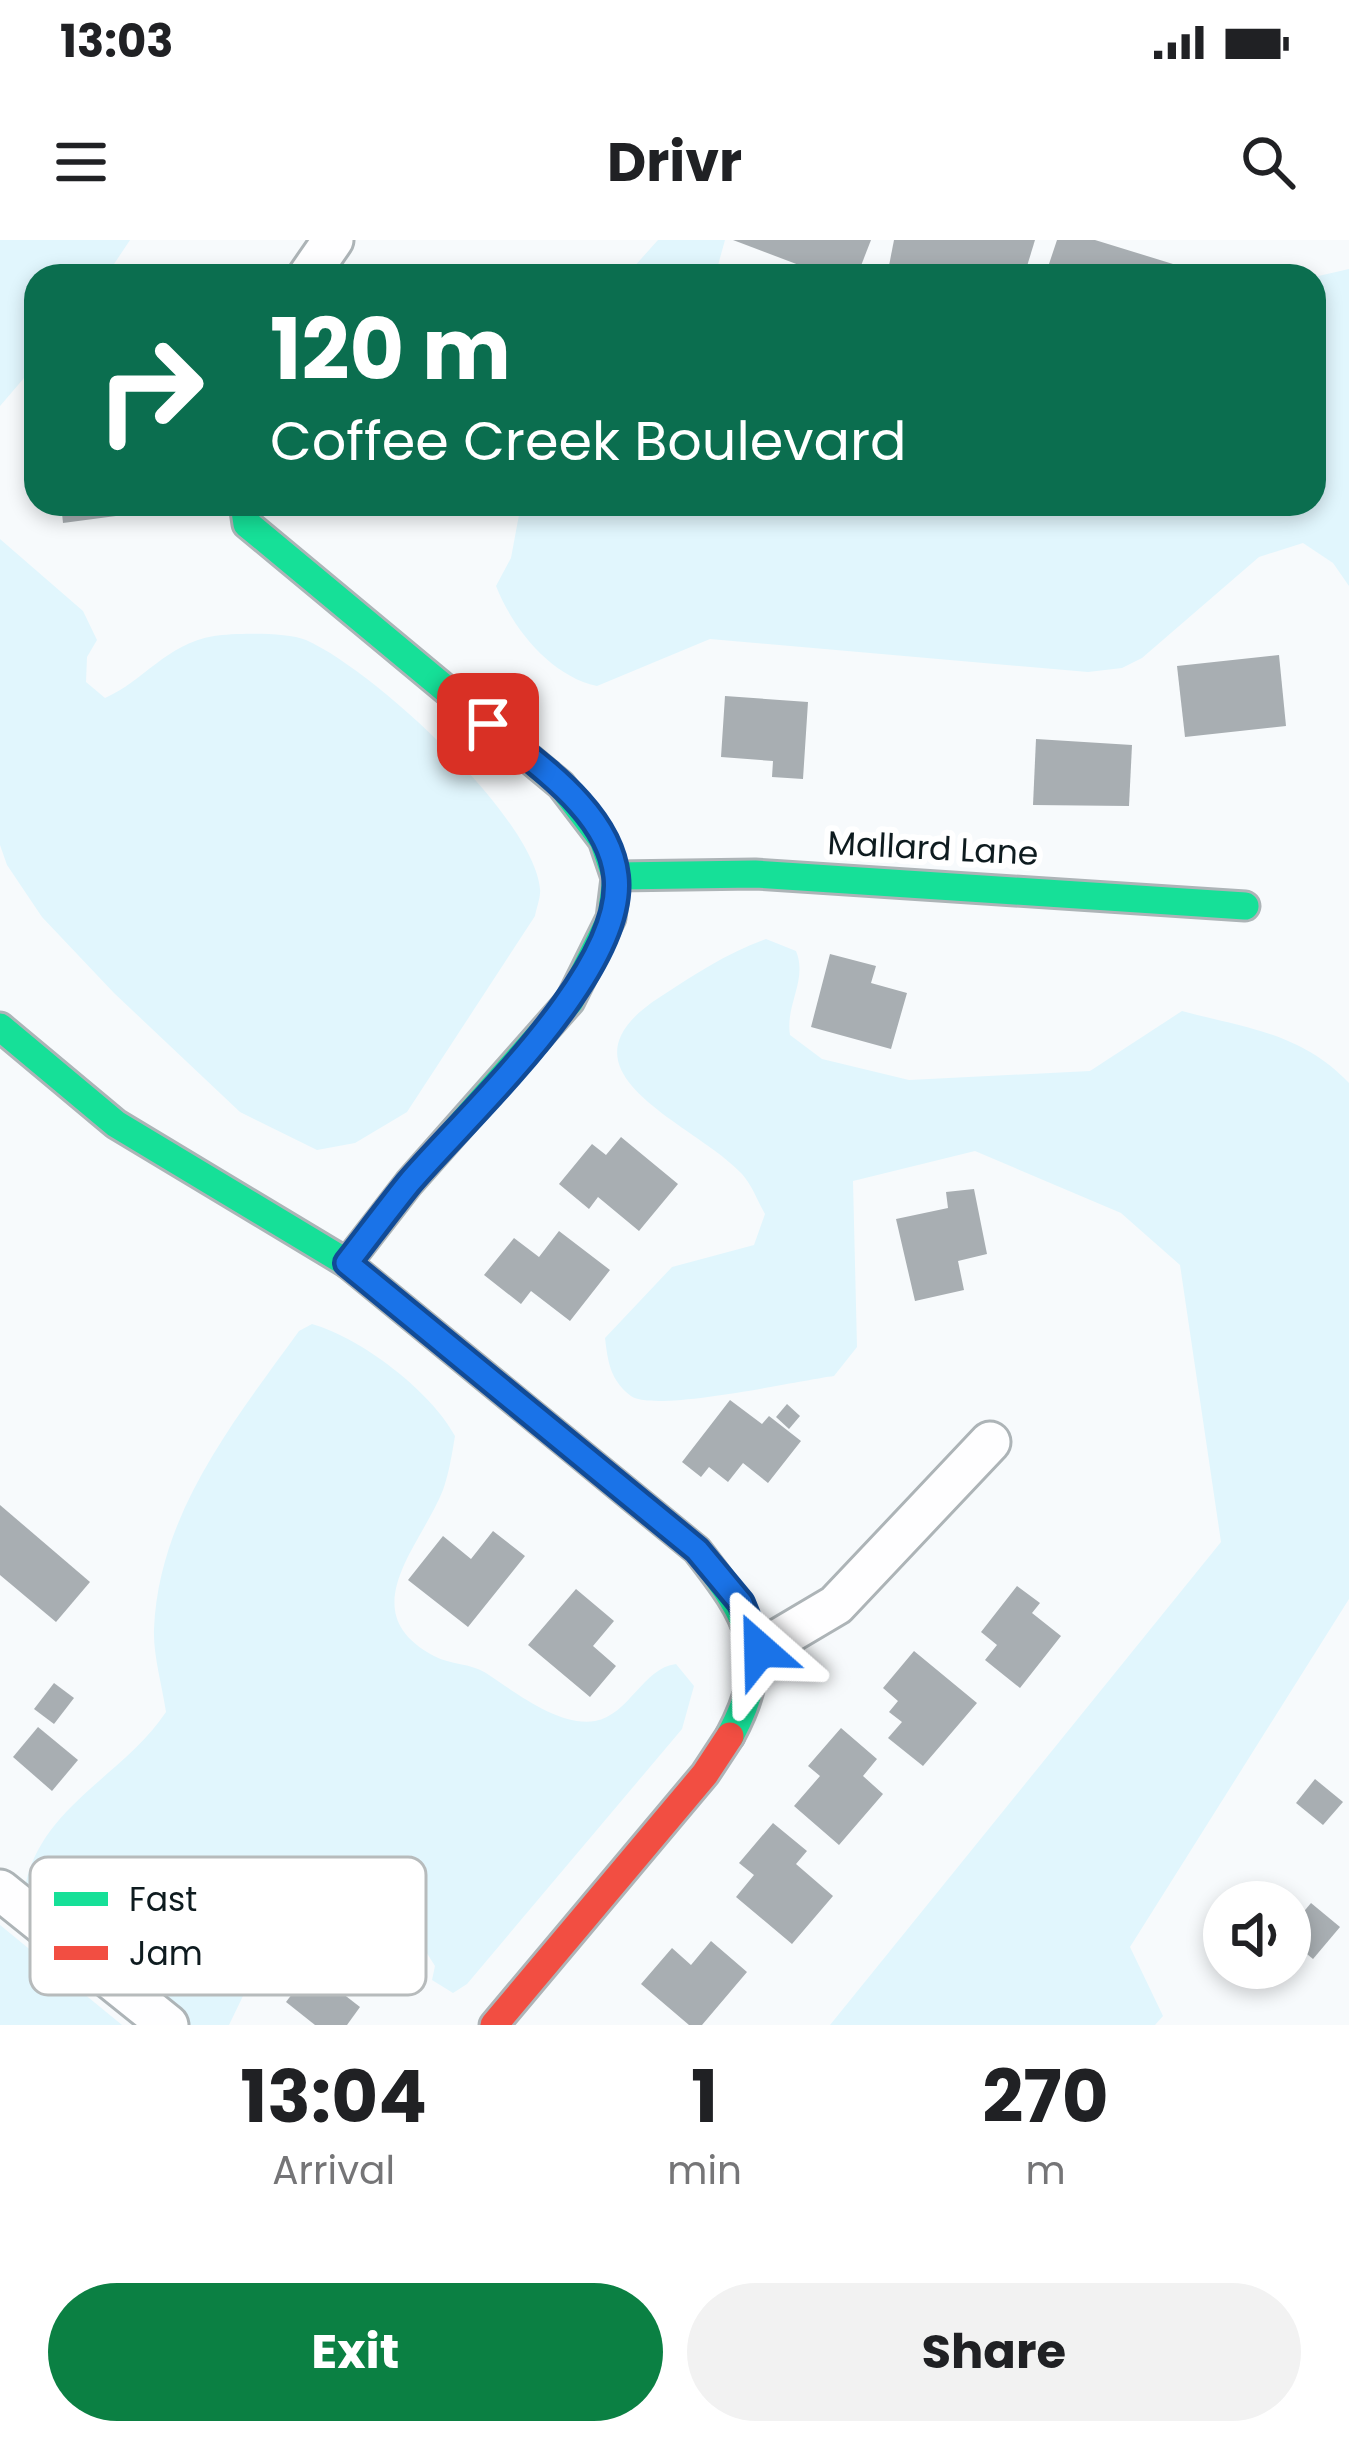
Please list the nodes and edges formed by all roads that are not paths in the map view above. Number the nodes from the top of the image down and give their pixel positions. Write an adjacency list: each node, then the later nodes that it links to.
1 (246, 516): 2 (street)
2 (616, 876): 3 (street, Mallard Lane); 5 (street)
3 (1246, 906)
4 (0, 1027): 5 (street)
5 (347, 1263): 7 (street)
6 (990, 1442): 7 (street)
7 (760, 1650): 12 (street)
8 (0, 1890): 9 (street)
9 (30, 1914)
10 (131, 1995): 11 (street)
11 (168, 2025)
12 (494, 2025)

